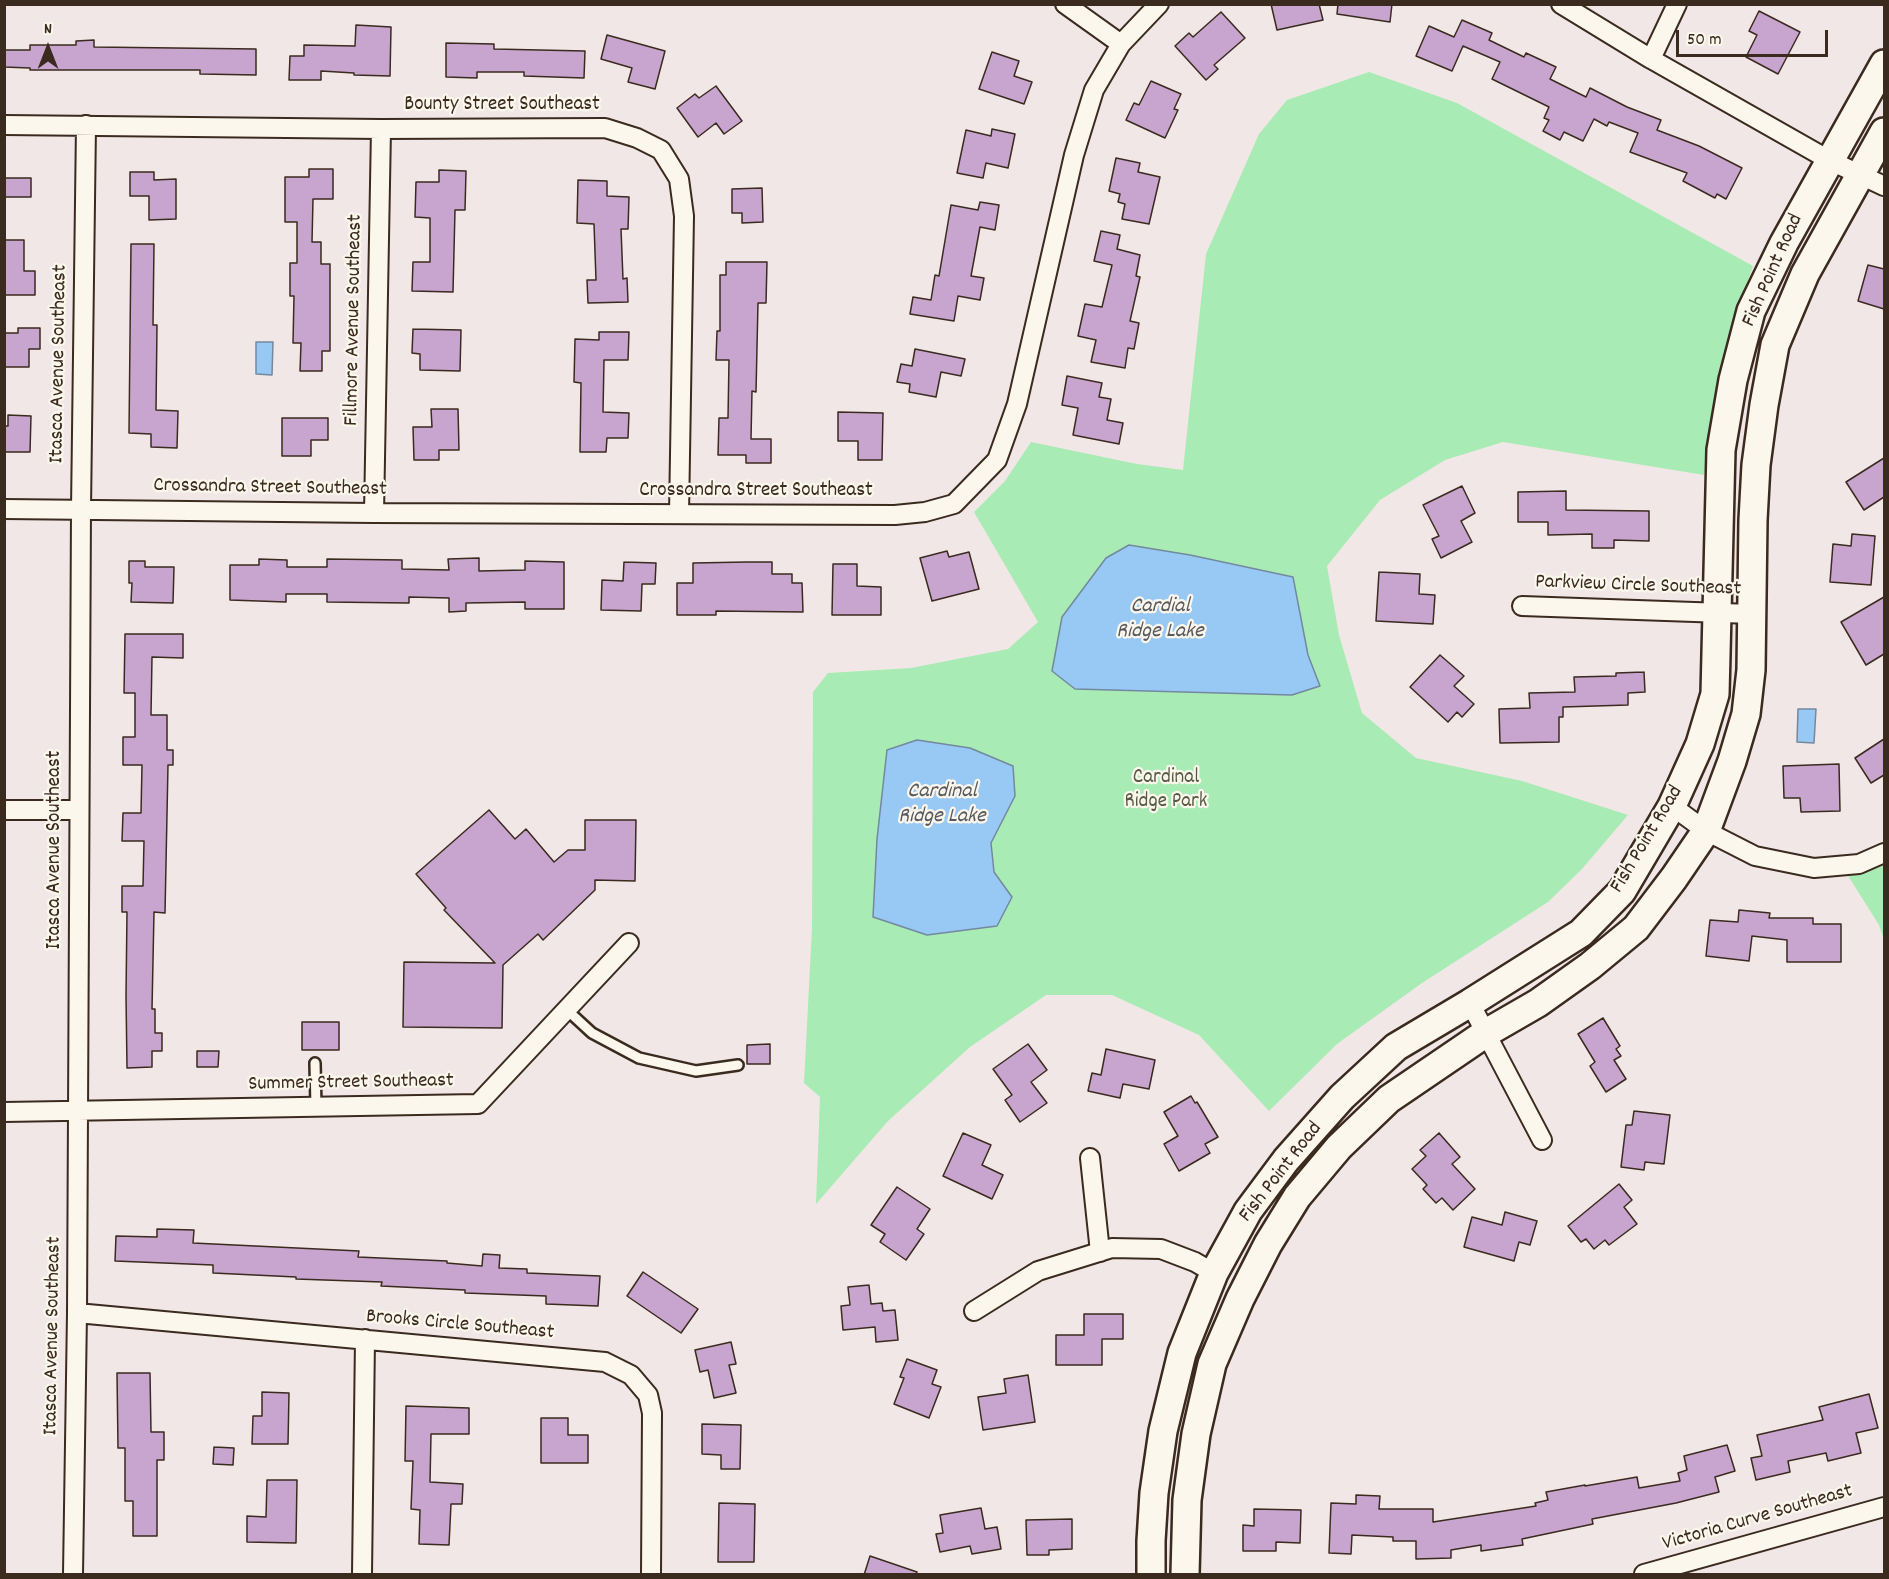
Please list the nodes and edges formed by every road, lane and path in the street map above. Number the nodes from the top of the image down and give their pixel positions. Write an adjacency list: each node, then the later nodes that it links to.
1 (1065, 4): 5 (street)
2 (1159, 4): 5 (street, Crossandra Street Southeast)
3 (1561, 4): 6 (street)
4 (1677, 4): 6 (street)
5 (1121, 44): 18 (street, Crossandra Street Southeast)
6 (1651, 59): 12 (street)
7 (1884, 64): 12 (street, Fish Point Road)
8 (4, 124): 9 (street, Bounty Street Southeast)
9 (86, 125): 10 (street, Bounty Street Southeast); 16 (street, Itasca Avenue Southeast)
10 (381, 129): 17 (street, Fillmore Avenue Southeast); 18 (street, Bounty Street Southeast)
11 (1884, 132): 13 (street, Fish Point Road)
12 (1829, 160): 13 (street); 20 (street, Fish Point Road)
13 (1861, 174): 14 (street); 21 (street, Fish Point Road)
14 (1884, 186)
15 (4, 509): 16 (street, Crossandra Street Southeast)
16 (81, 509): 17 (street, Crossandra Street Southeast); 24 (street, Itasca Avenue Southeast)
17 (374, 513): 18 (street, Crossandra Street Southeast)
18 (679, 514)
19 (1522, 606): 20 (street, Parkview Circle Southeast)
20 (1718, 612): 21 (street, Parkview Circle Southeast); 22 (street, Fish Point Road)
21 (1752, 614): 25 (street, Fish Point Road)
22 (1672, 806): 25 (street); 28 (street, Fish Point Road)
23 (4, 810): 24 (street)
24 (79, 810): 35 (street, Itasca Avenue Southeast)
25 (1706, 831): 26 (street); 30 (street, Fish Point Road)
26 (1884, 853)
27 (628, 943): 29 (street, Summer Street Southeast)
28 (1470, 1003): 30 (street); 39 (street, Fish Point Road)
29 (567, 1010): 32 (lane); 33 (street, Summer Street Southeast)
30 (1486, 1033): 36 (street); 48 (street, Fish Point Road)
31 (315, 1063): 33 (lane)
32 (738, 1065)
33 (316, 1107): 35 (street, Summer Street Southeast)
34 (4, 1112): 35 (street, Summer Street Southeast)
35 (77, 1112): 41 (street, Itasca Avenue Southeast)
36 (1542, 1140)
37 (1090, 1158): 38 (street)
38 (1100, 1252): 39 (street); 40 (street)
39 (1214, 1273): 47 (street, Fish Point Road)
40 (974, 1311)
41 (77, 1313): 42 (street, Brooks Circle Southeast); 44 (street, Itasca Avenue Southeast)
42 (365, 1340): 45 (street); 46 (street, Brooks Circle Southeast)
43 (1884, 1507): 49 (street, Victoria Curve Southeast)
44 (73, 1575)
45 (362, 1575)
46 (651, 1575)
47 (1151, 1575)
48 (1185, 1575)
49 (1644, 1575)

